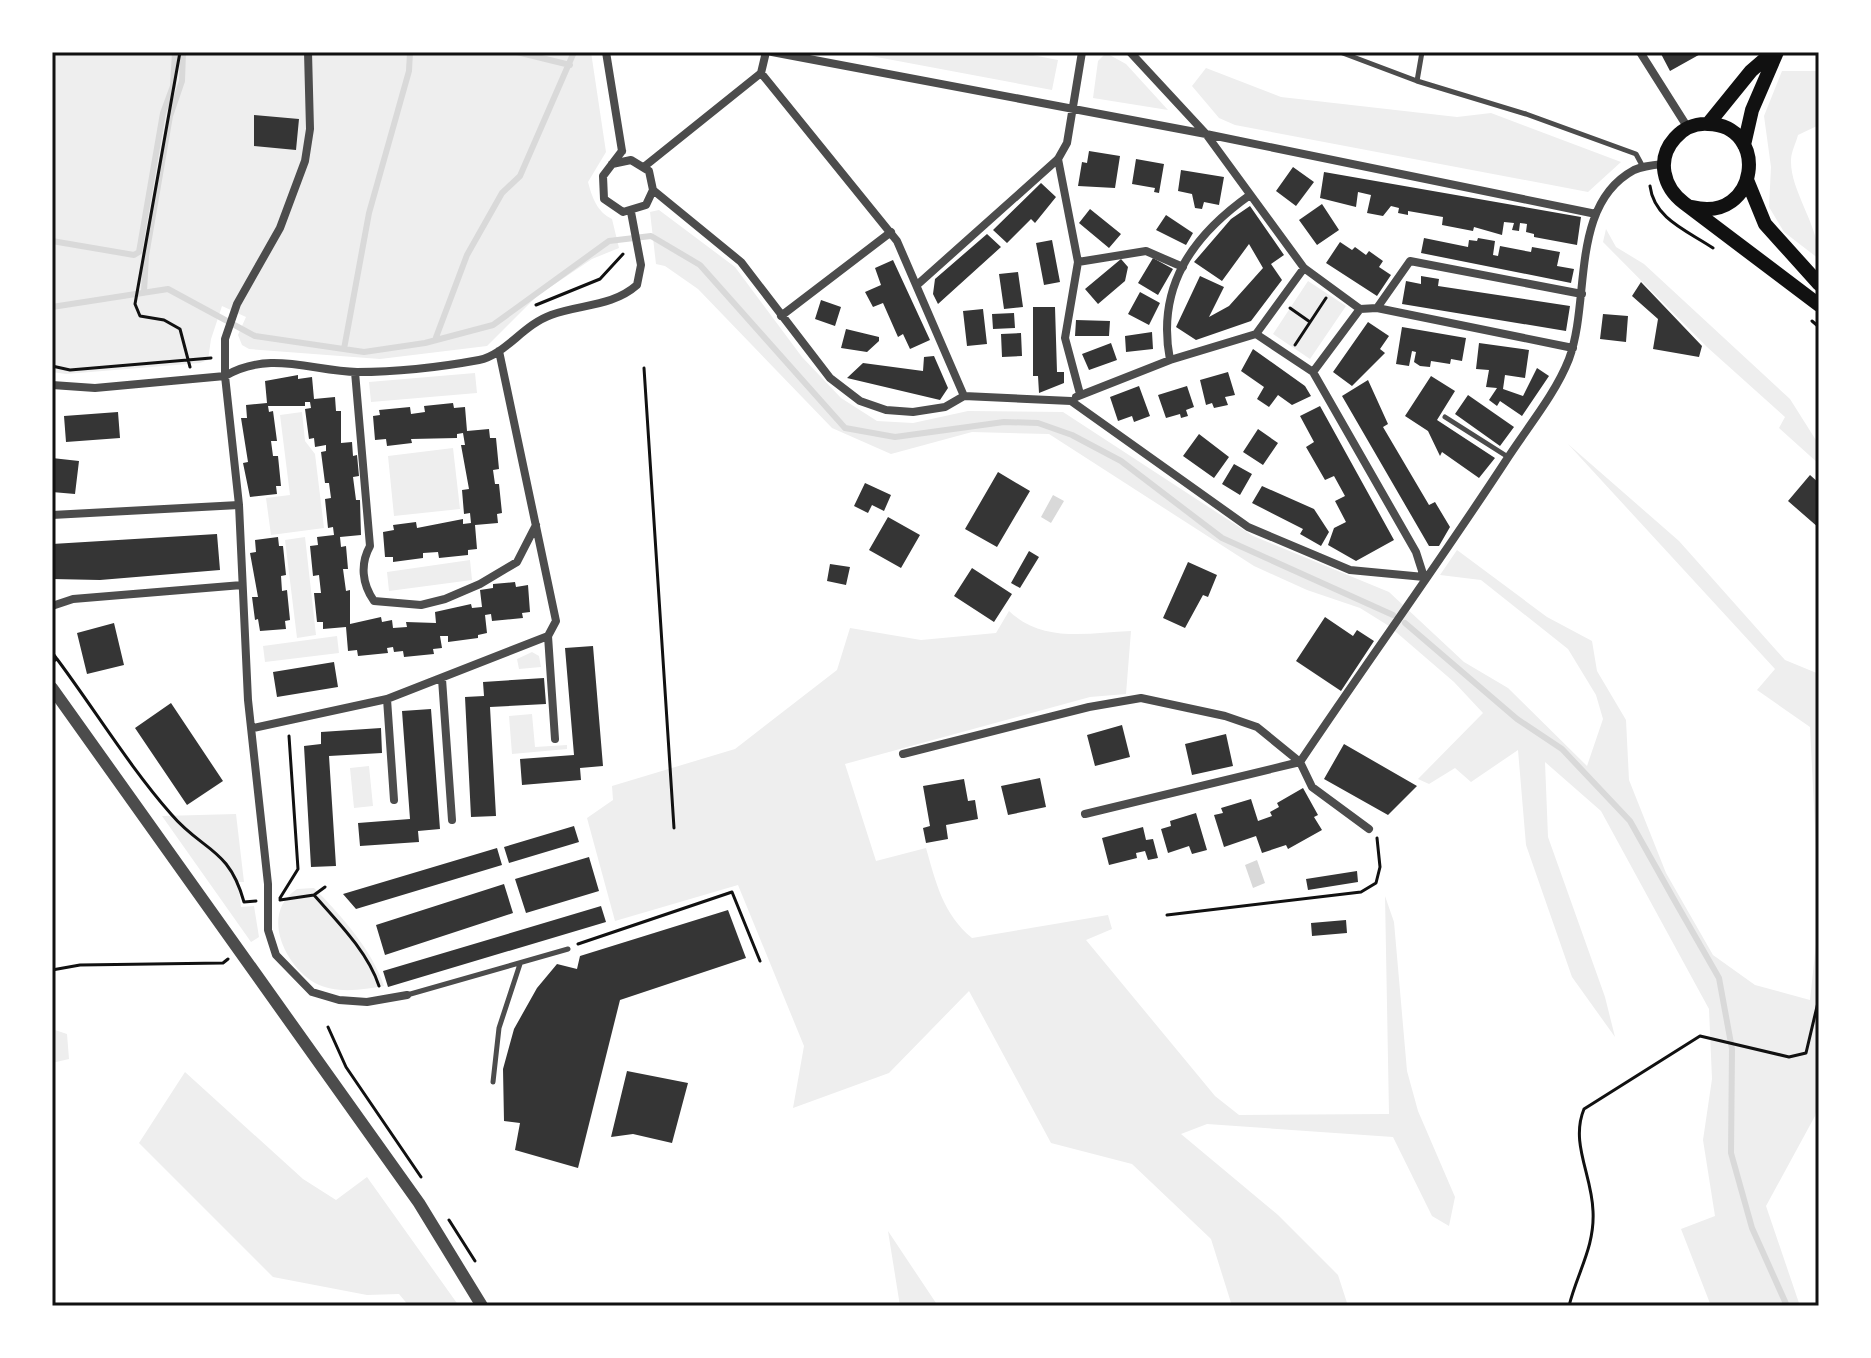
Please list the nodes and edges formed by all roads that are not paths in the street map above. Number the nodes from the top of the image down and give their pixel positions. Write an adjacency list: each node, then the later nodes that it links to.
1 (308, 52): 48 (street)
2 (606, 52): 18 (street)
3 (766, 52): 11 (street)
4 (772, 52): 13 (street)
5 (1082, 52): 13 (street)
6 (1130, 52): 16 (street)
7 (1340, 52): 12 (lane)
8 (1422, 52): 12 (lane)
9 (1640, 52): 15 (street)
10 (1775, 52): 14 (main road); 17 (main road)
11 (761, 73): 23 (street); 31 (street)
12 (1417, 81): 24 (lane)
13 (1074, 111): 16 (street); 19 (street)
14 (1708, 124): 15 (main road); 17 (main road)
15 (1688, 128): 22 (main road)
16 (1206, 134): 27 (street); 30 (street)
17 (1744, 145): 25 (main road)
18 (622, 151): 20 (street); 21 (street)
19 (1058, 159): 32 (street); 36 (street)
20 (631, 160): 21 (street); 23 (street)
21 (612, 164): 29 (street)
22 (1664, 164): 24 (street); 28 (main road)
23 (645, 166): 26 (street)
24 (1643, 167): 30 (street)
25 (1747, 180): 28 (main road); 35 (main road)
26 (653, 190): 29 (street); 41 (street)
27 (1250, 195): 33 (street); 34 (street)
28 (1692, 207): 38 (main road)
29 (631, 212): 44 (street)
30 (1596, 214): 37 (street)
31 (891, 232): 36 (street); 41 (street)
32 (1078, 262): 33 (street); 50 (street)
33 (1183, 267): 45 (street)
34 (1304, 268): 40 (street); 42 (street)
35 (1819, 284)
36 (917, 285): 51 (street)
37 (1582, 294): 39 (street); 43 (street)
38 (1819, 305)
39 (1377, 308): 40 (street); 43 (street)
40 (1360, 309): 47 (street)
41 (781, 316): 51 (street)
42 (1256, 334): 45 (street); 47 (street)
43 (1573, 348): 54 (street)
44 (499, 351): 46 (street); 57 (street)
45 (1170, 360): 50 (street)
46 (355, 372): 48 (street); 57 (street)
47 (1313, 372): 58 (street)
48 (225, 376): 49 (street); 55 (street)
49 (52, 385)
50 (1080, 394): 52 (street)
51 (964, 396): 52 (street)
52 (1071, 401): 58 (street)
53 (1445, 417): 54 (lane)
54 (1508, 457): 58 (street)
55 (239, 505): 56 (street); 59 (street)
56 (52, 515)
57 (536, 525): 61 (street)
58 (1424, 577): 68 (street)
59 (242, 585): 60 (street); 65 (street)
60 (52, 606)
61 (548, 636): 62 (street); 66 (street)
62 (442, 679): 64 (street); 71 (street)
63 (52, 688): 77 (street)
64 (387, 699): 65 (street); 69 (street)
65 (253, 728): 75 (street)
66 (555, 739)
67 (903, 754): 68 (street)
68 (1300, 762): 70 (street); 72 (street)
69 (394, 800)
70 (1085, 814)
71 (452, 820)
72 (1369, 829)
73 (568, 949): 74 (lane)
74 (521, 963): 75 (lane); 76 (lane)
75 (407, 995)
76 (493, 1082)
77 (482, 1306)

